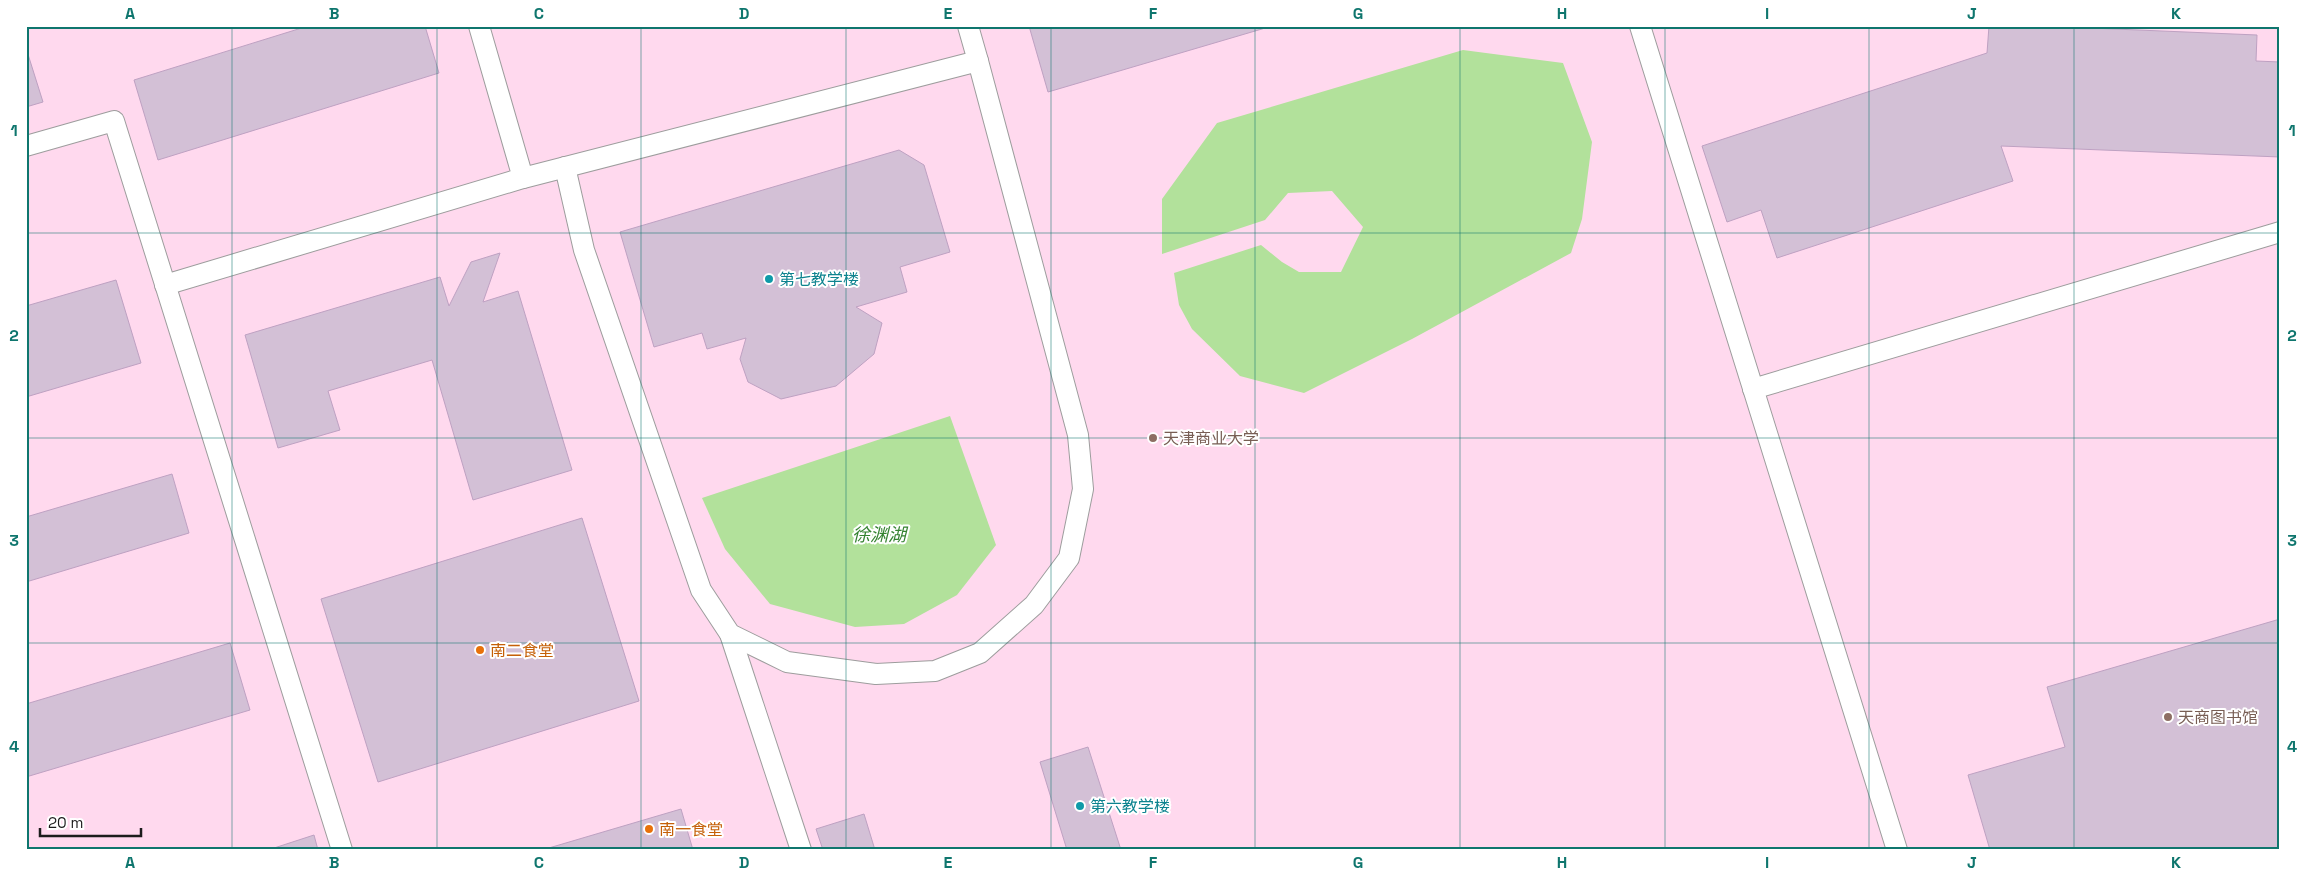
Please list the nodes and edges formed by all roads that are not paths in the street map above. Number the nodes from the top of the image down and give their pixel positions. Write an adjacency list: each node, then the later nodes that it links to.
1 (479, 26): 7 (lane)
2 (968, 26): 4 (lane)
3 (1640, 26): 10 (lane)
4 (978, 61): 6 (lane); 11 (lane)
5 (26, 146): 9 (lane)
6 (565, 167): 7 (lane); 11 (lane)
7 (523, 178): 9 (lane)
8 (2280, 232): 10 (lane)
9 (165, 285): 12 (lane)
10 (1753, 389): 14 (lane)
11 (730, 634): 13 (lane)
12 (342, 850)
13 (801, 850)
14 (1897, 850)

